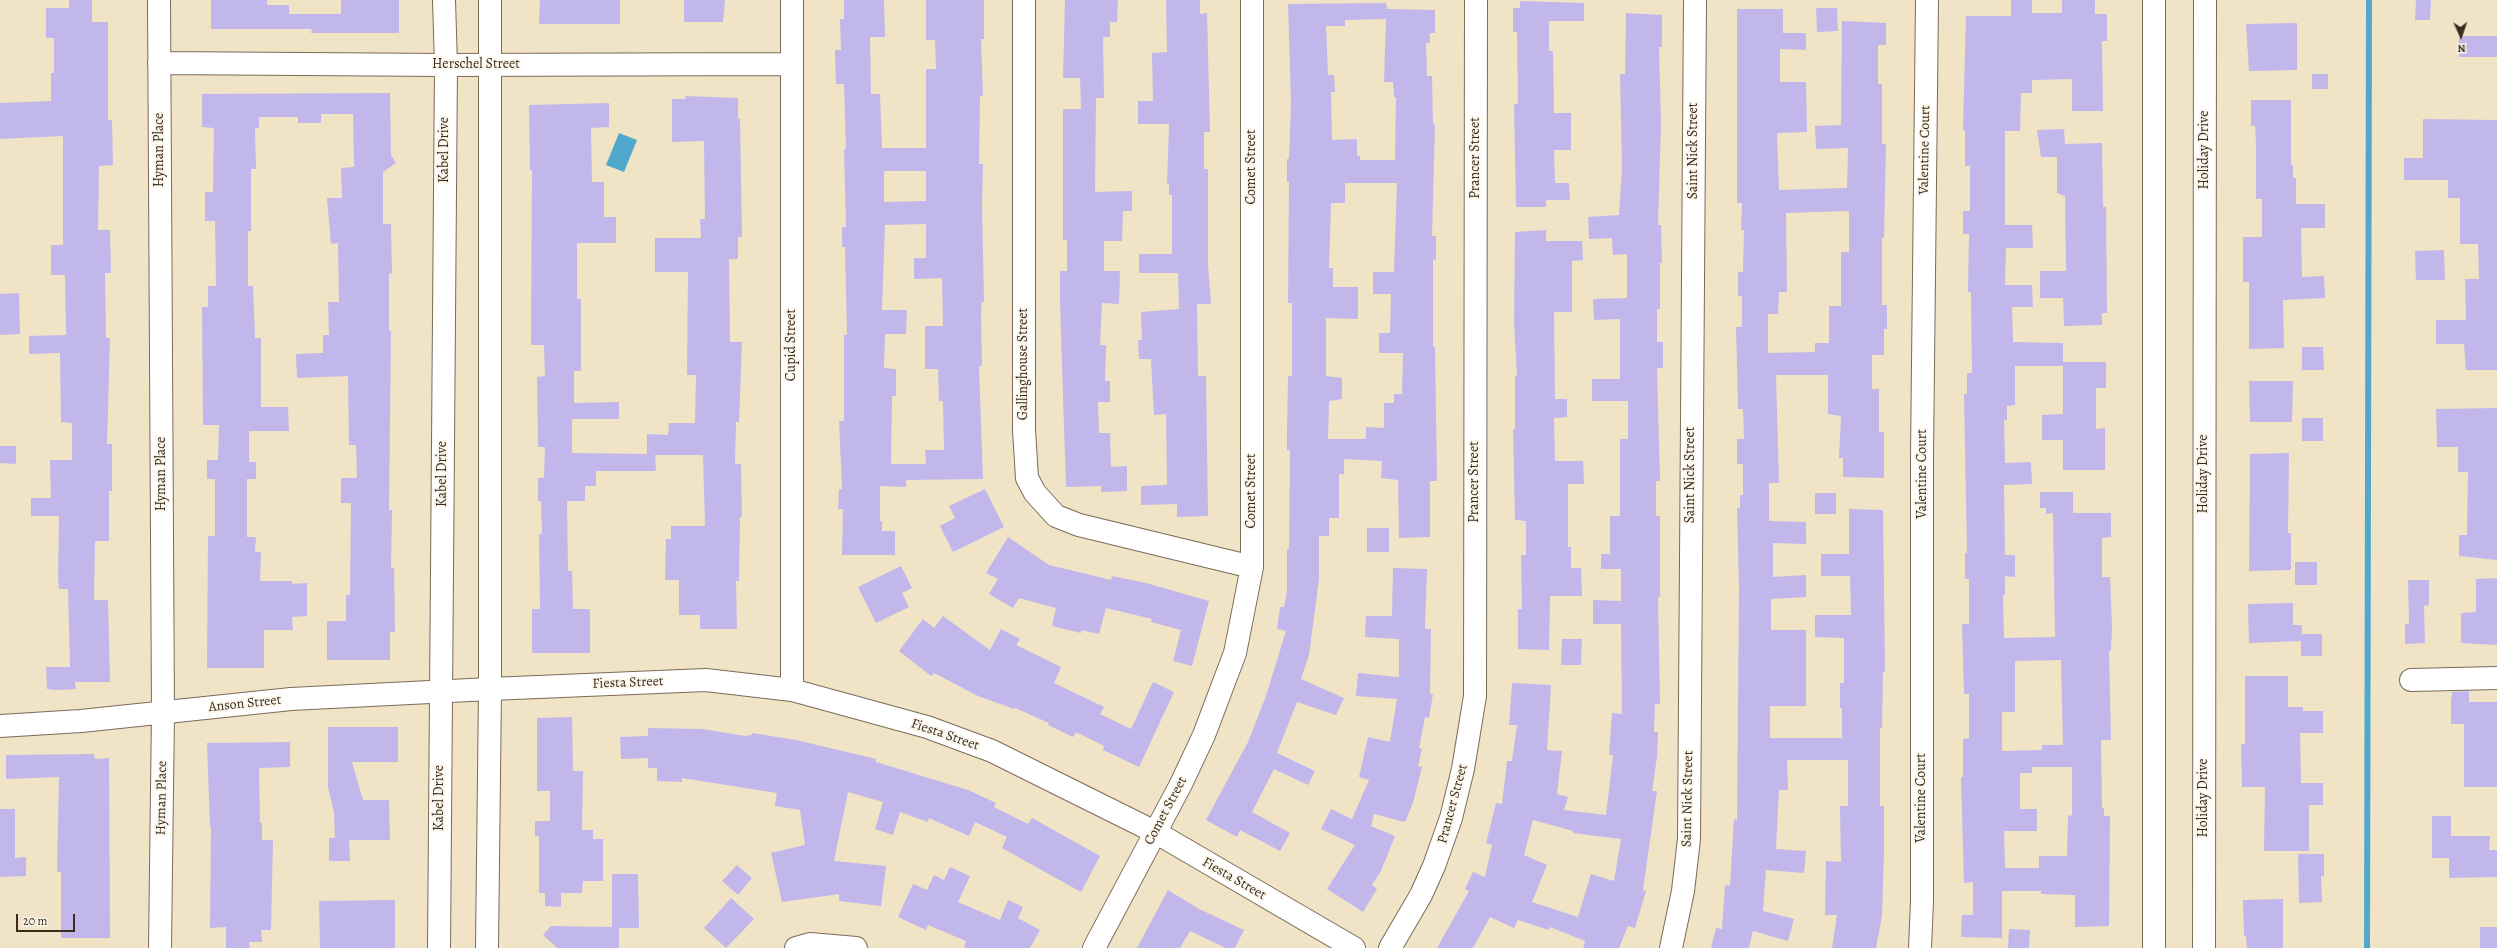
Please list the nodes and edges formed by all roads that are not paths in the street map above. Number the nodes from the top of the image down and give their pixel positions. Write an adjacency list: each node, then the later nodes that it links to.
1 (159, 0): 12 (street, Hyman Place)
2 (444, 0): 14 (street, Kabel Drive)
3 (490, 0): 15 (street)
4 (792, 0): 13 (street, Cupid Street)
5 (1024, 0): 16 (street, Gallinghouse Street)
6 (1252, 0): 16 (street, Comet Street)
7 (1476, 0): 32 (street, Prancer Street)
8 (1695, 0): 33 (street, Saint Nick Street)
9 (1927, 0): 34 (street, Valentine Court)
10 (2154, 0): 35 (street)
11 (2205, 0): 36 (street, Holiday Drive)
12 (160, 63): 14 (street, Herschel Street); 22 (street, Hyman Place)
13 (792, 64): 15 (street, Herschel Street); 20 (street, Cupid Street)
14 (446, 65): 15 (street, Herschel Street); 21 (street, Kabel Drive)
15 (489, 65): 19 (street)
16 (1252, 567): 24 (street, Comet Street)
17 (2497, 678): 18 (street)
18 (2411, 680)
19 (490, 689): 20 (street, Fiesta Street); 21 (street, Anson Street); 27 (street)
20 (792, 690): 24 (street, Fiesta Street)
21 (441, 692): 22 (street, Anson Street); 26 (street, Kabel Drive)
22 (163, 712): 23 (street, Anson Street); 25 (street, Hyman Place)
23 (0, 726)
24 (1155, 832): 30 (street, Comet Street); 31 (street, Fiesta Street)
25 (160, 948)
26 (439, 948)
27 (487, 948)
28 (796, 948): 29 (street)
29 (856, 948)
30 (1094, 948)
31 (1354, 948)
32 (1390, 948)
33 (1671, 948)
34 (1920, 948)
35 (2154, 948)
36 (2204, 948)

